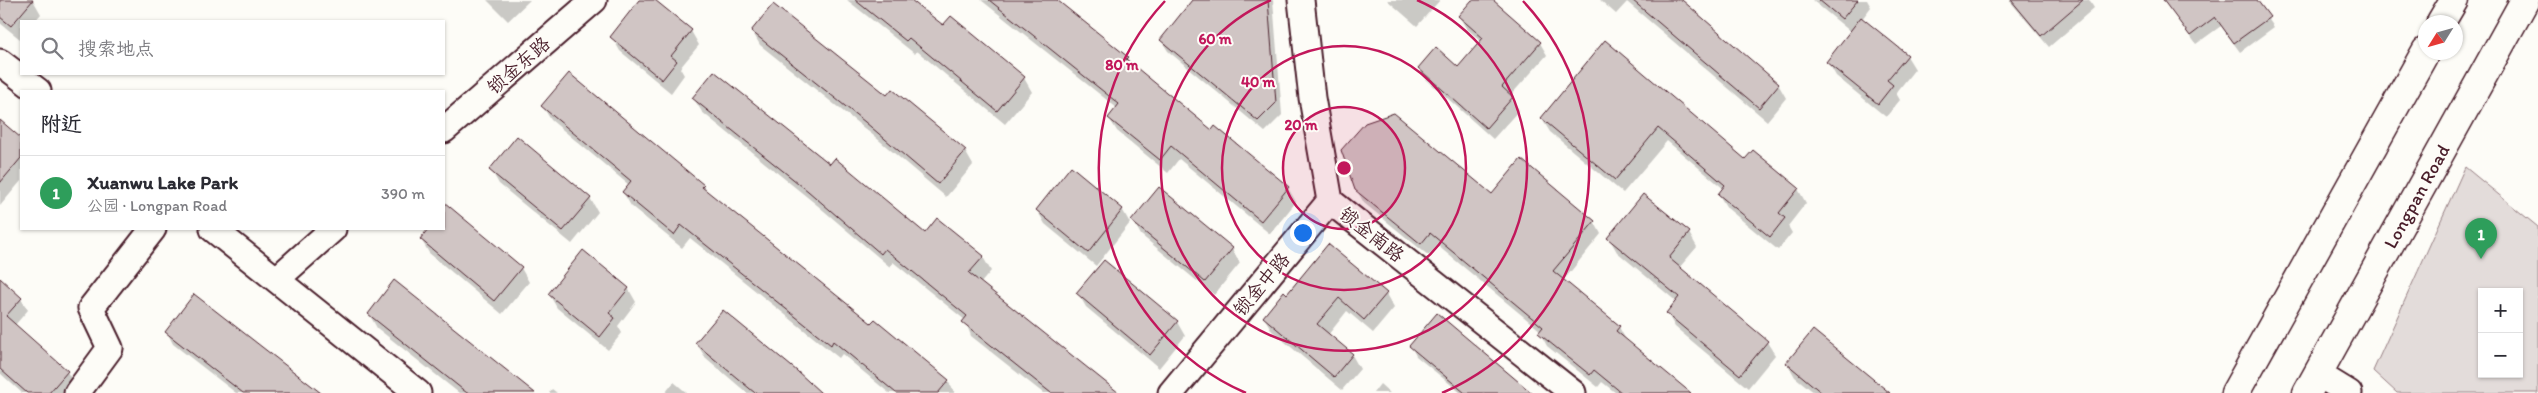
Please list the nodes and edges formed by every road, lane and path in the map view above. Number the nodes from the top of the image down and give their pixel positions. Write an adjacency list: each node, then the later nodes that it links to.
1 (594, 0): 9 (street, 锁金东路)
2 (1301, 0): 10 (street, 锁金南路)
3 (2454, 0): 5 (main road)
4 (2525, 0): 15 (main road, Longpan Road)
5 (2446, 15)
6 (2421, 60): 21 (main road)
7 (0, 62): 8 (street)
8 (37, 90)
9 (445, 129)
10 (1330, 201): 18 (street, 锁金中路); 19 (street, 锁金中路); 20 (street, 锁金南路)
11 (152, 230): 16 (street)
12 (214, 230): 14 (street)
13 (332, 230): 14 (street)
14 (277, 279): 17 (street)
15 (2312, 384): 22 (street)
16 (77, 393)
17 (418, 393)
18 (1170, 393)
19 (1190, 393)
20 (1573, 393)
21 (2235, 393)
22 (2350, 393)

